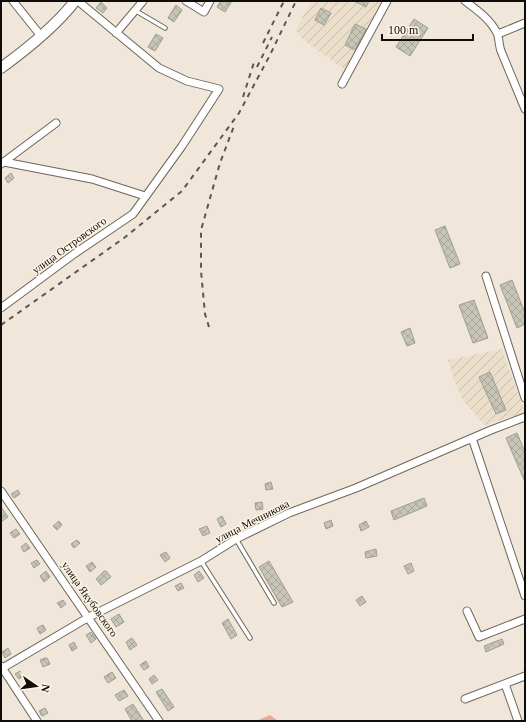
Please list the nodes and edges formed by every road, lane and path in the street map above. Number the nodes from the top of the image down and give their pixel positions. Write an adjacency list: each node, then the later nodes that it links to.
1 (14, 1): 14 (street)
2 (74, 1): 14 (street)
3 (78, 1): 12 (street)
4 (144, 1): 9 (street)
5 (186, 1): 6 (street)
6 (210, 1)
7 (387, 1): 16 (street)
8 (465, 1): 13 (street)
9 (136, 11): 11 (lane); 12 (street)
10 (525, 23): 13 (street)
11 (165, 28)
12 (116, 33): 20 (street, улица Островского)
13 (498, 34): 17 (street)
14 (40, 36): 15 (street)
15 (1, 68)
16 (342, 84)
17 (525, 110)
18 (56, 123): 19 (street)
19 (2, 163): 20 (street)
20 (145, 196): 22 (street, улица Островского)
21 (486, 276): 23 (street)
22 (1, 308)
23 (525, 398)
24 (525, 417): 25 (street, улица Мечникова)
25 (472, 438): 27 (street, улица Мечникова); 29 (street)
26 (1, 491): 32 (street, улица Якубовского)
27 (236, 539): 28 (street, улица Мечникова); 30 (lane)
28 (201, 561): 32 (street, улица Мечникова); 34 (lane)
29 (525, 596)
30 (274, 603)
31 (467, 611): 33 (street)
32 (89, 618): 35 (street, улица Мечникова); 40 (street, улица Якубовского)
33 (525, 619)
34 (250, 638)
35 (1, 668): 39 (street)
36 (525, 676): 37 (street)
37 (505, 684): 38 (street); 41 (street)
38 (465, 699)
39 (37, 721)
40 (159, 721)
41 (518, 721)

